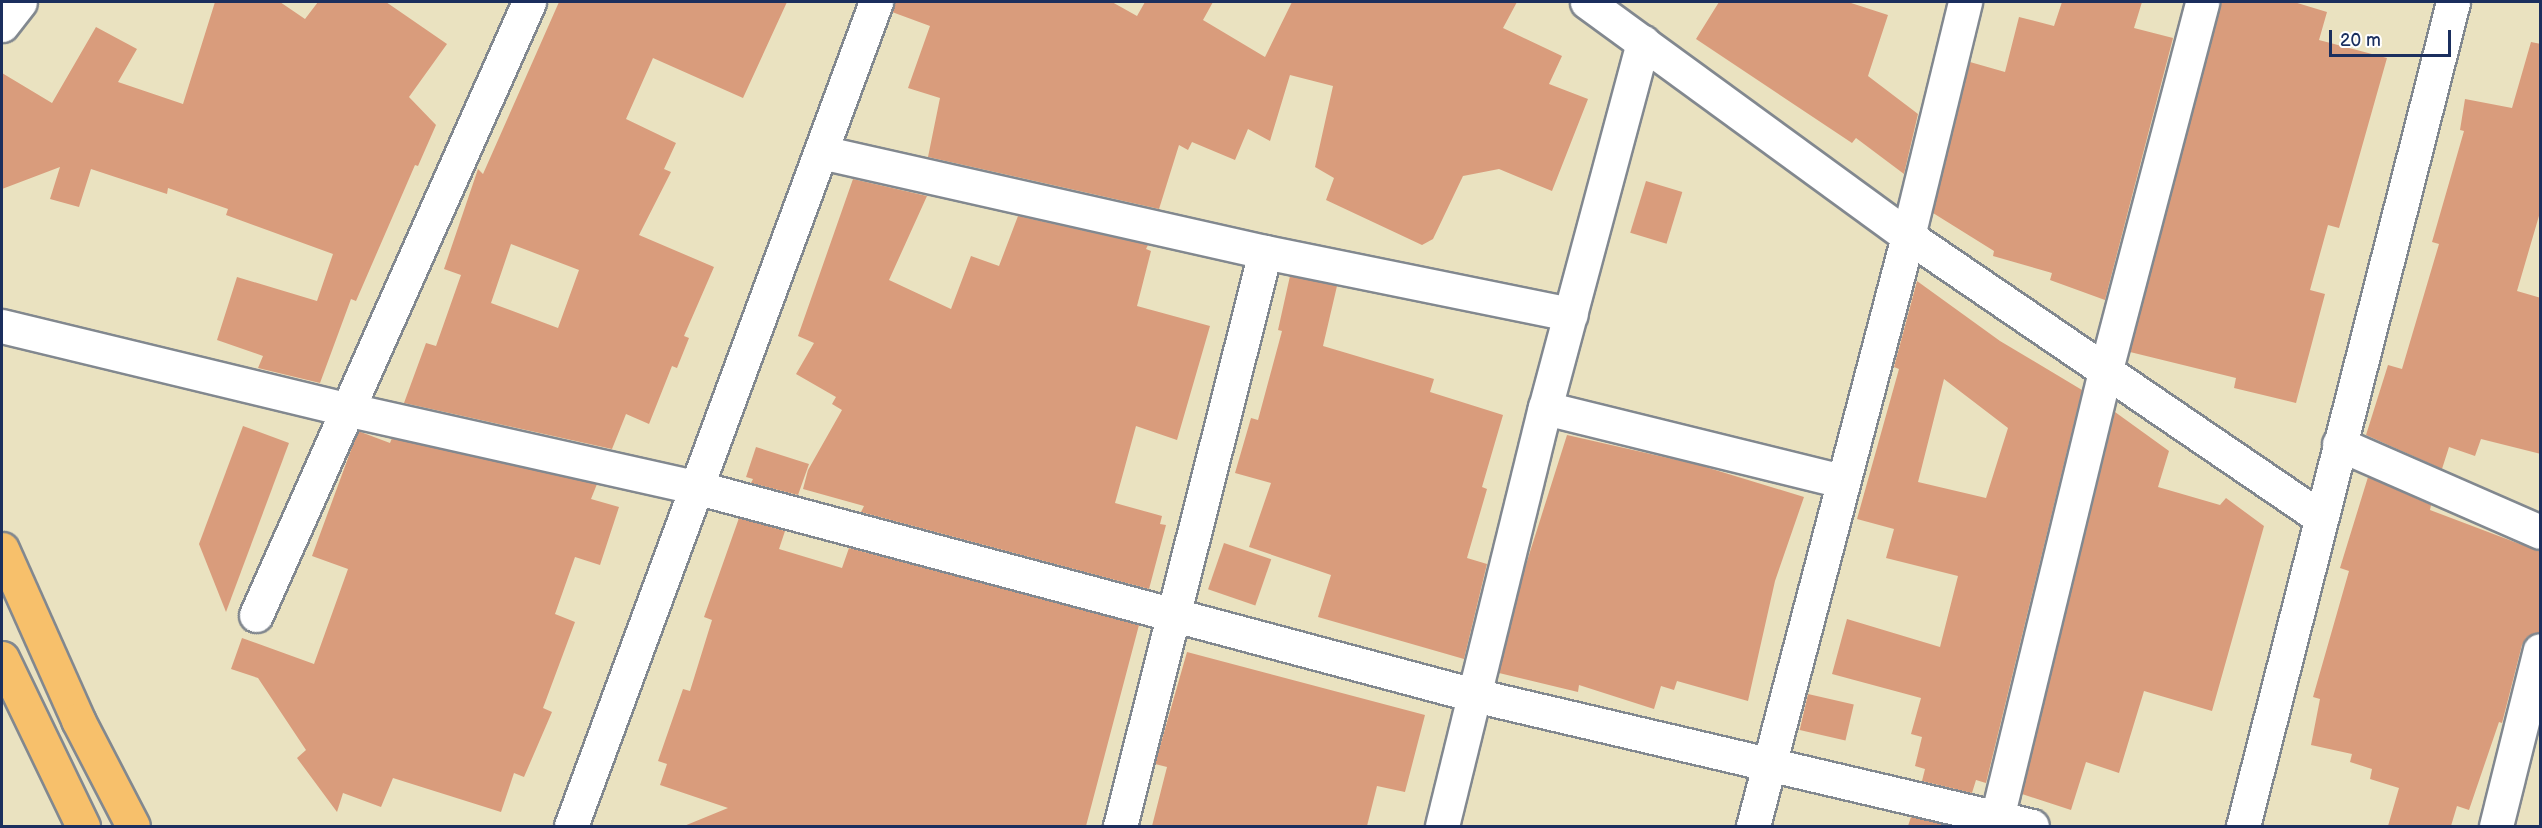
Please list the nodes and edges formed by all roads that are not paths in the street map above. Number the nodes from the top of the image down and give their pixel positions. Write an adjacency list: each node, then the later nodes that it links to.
1 (20, 2): 8 (street)
2 (529, 2): 17 (street)
3 (876, 2): 10 (street)
4 (1587, 2): 9 (street)
5 (1965, 2): 11 (street)
6 (2202, 2): 15 (street)
7 (2453, 2): 18 (street)
8 (2, 25)
9 (1643, 42): 11 (street); 13 (street)
10 (822, 152): 12 (street); 20 (street)
11 (1908, 236): 15 (street); 19 (street)
12 (1265, 252): 13 (street); 24 (street)
13 (1571, 314): 16 (street)
14 (2, 326): 17 (street)
15 (2105, 374): 21 (street); 30 (street)
16 (1545, 408): 19 (street); 28 (street)
17 (350, 410): 20 (street); 25 (street)
18 (2339, 444): 21 (street); 22 (street)
19 (1842, 481): 29 (street)
20 (695, 487): 24 (street); 33 (street)
21 (2320, 517): 38 (street)
22 (2541, 532)
23 (2, 549): 32 (main road)
24 (1176, 614): 28 (street); 34 (street)
25 (256, 615)
26 (2541, 650): 39 (street)
27 (2, 658): 31 (main road)
28 (1474, 695): 29 (street); 35 (street)
29 (1768, 764): 30 (street); 36 (street)
30 (1996, 822): 37 (street)
31 (83, 826)
32 (133, 826)
33 (571, 826)
34 (1120, 826)
35 (1442, 826)
36 (1753, 826)
37 (2032, 826)
38 (2243, 826)
39 (2496, 826)

